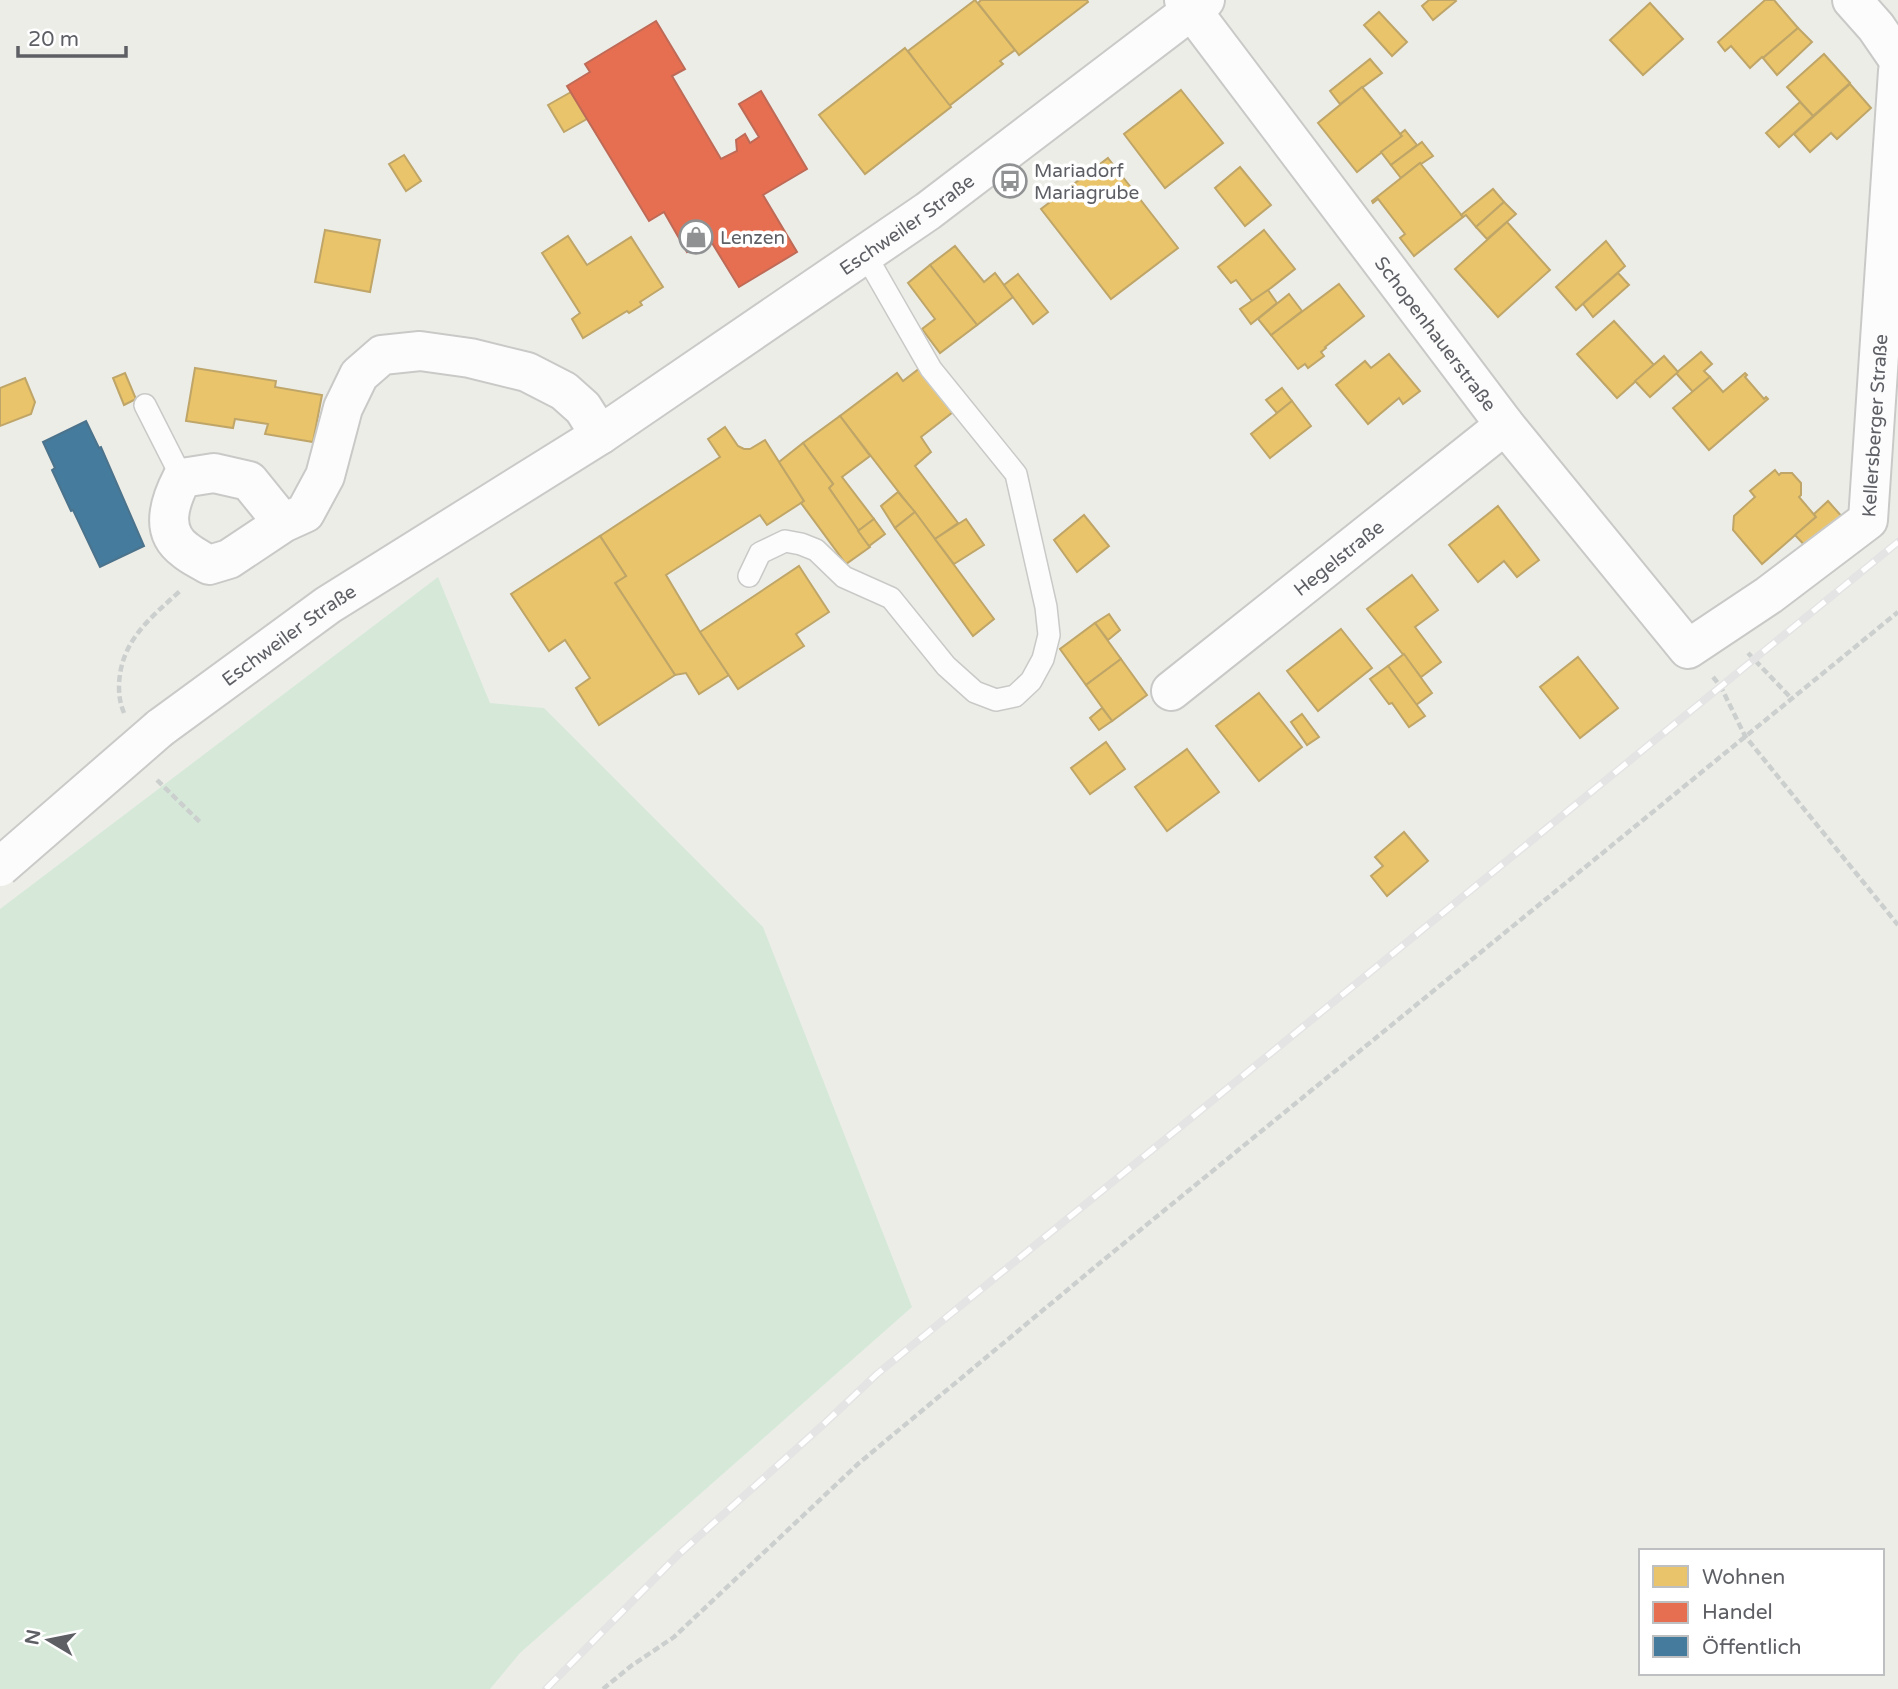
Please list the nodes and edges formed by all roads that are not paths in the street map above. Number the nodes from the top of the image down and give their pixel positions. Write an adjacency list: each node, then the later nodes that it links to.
1 (1852, 0): 3 (street)
2 (1194, 3): 5 (street, Eschweiler Straße); 7 (street, Schopenhauerstraße)
3 (1898, 59)
4 (1898, 71): 12 (street, Kellersberger Straße)
5 (865, 254): 8 (street, Eschweiler Straße); 11 (lane)
6 (145, 405): 9 (lane)
7 (1505, 425): 12 (street, Schopenhauerstraße); 13 (street, Hegelstraße)
8 (600, 435): 10 (street); 14 (street, Eschweiler Straße, bridge)
9 (182, 478): 10 (street); 10 (street)
10 (283, 523)
11 (749, 576)
12 (1688, 649)
13 (1171, 691)
14 (0, 867)

